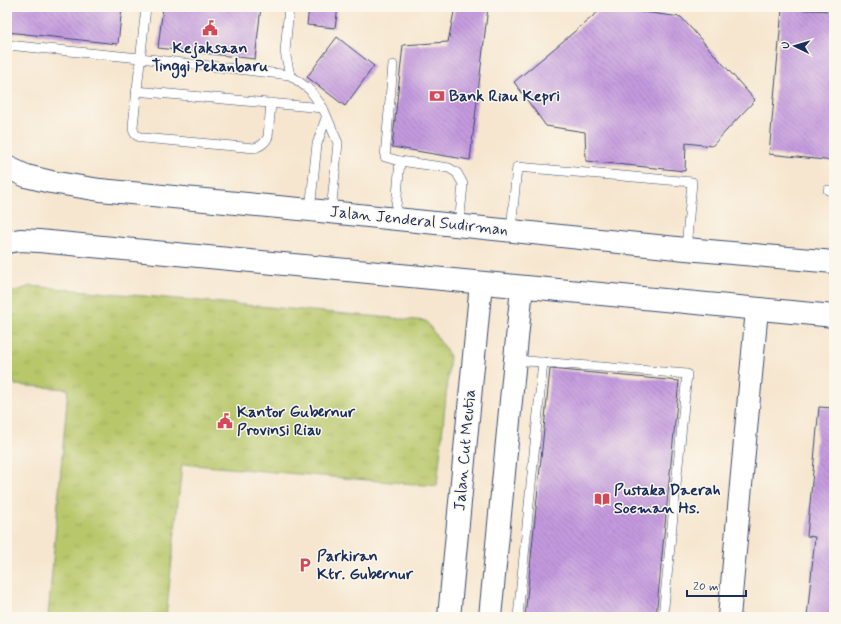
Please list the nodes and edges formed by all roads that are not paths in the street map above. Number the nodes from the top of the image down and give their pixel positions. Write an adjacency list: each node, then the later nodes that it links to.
1 (146, 7): 4 (lane)
2 (289, 7): 6 (lane)
3 (7, 45): 4 (lane)
4 (140, 58): 6 (lane); 7 (lane)
5 (393, 65): 11 (lane)
6 (290, 75): 9 (lane)
7 (136, 91): 8 (lane); 8 (lane)
8 (271, 103): 9 (lane)
9 (323, 108): 10 (lane)
10 (326, 118): 13 (lane); 13 (lane)
11 (400, 161): 14 (lane); 15 (lane)
12 (7, 167): 13 (main road, Jalan Jenderal Sudirman)
13 (321, 211): 14 (main road, Jalan Jenderal Sudirman)
14 (395, 219): 15 (main road, Jalan Jenderal Sudirman)
15 (459, 226): 16 (main road, Jalan Jenderal Sudirman)
16 (511, 231): 18 (main road, Jalan Jenderal Sudirman); 18 (lane)
17 (7, 242): 20 (main road)
18 (686, 249): 19 (main road, Jalan Jenderal Sudirman)
19 (834, 262)
20 (481, 283): 21 (main road); 26 (main road, Jalan Cut Meutia)
21 (522, 287): 22 (main road); 24 (main road)
22 (757, 309): 23 (main road); 30 (main road)
23 (834, 316)
24 (515, 360): 25 (lane); 27 (main road)
25 (543, 362): 28 (lane); 29 (lane)
26 (450, 617)
27 (490, 617)
28 (518, 617)
29 (663, 617)
30 (729, 617)

